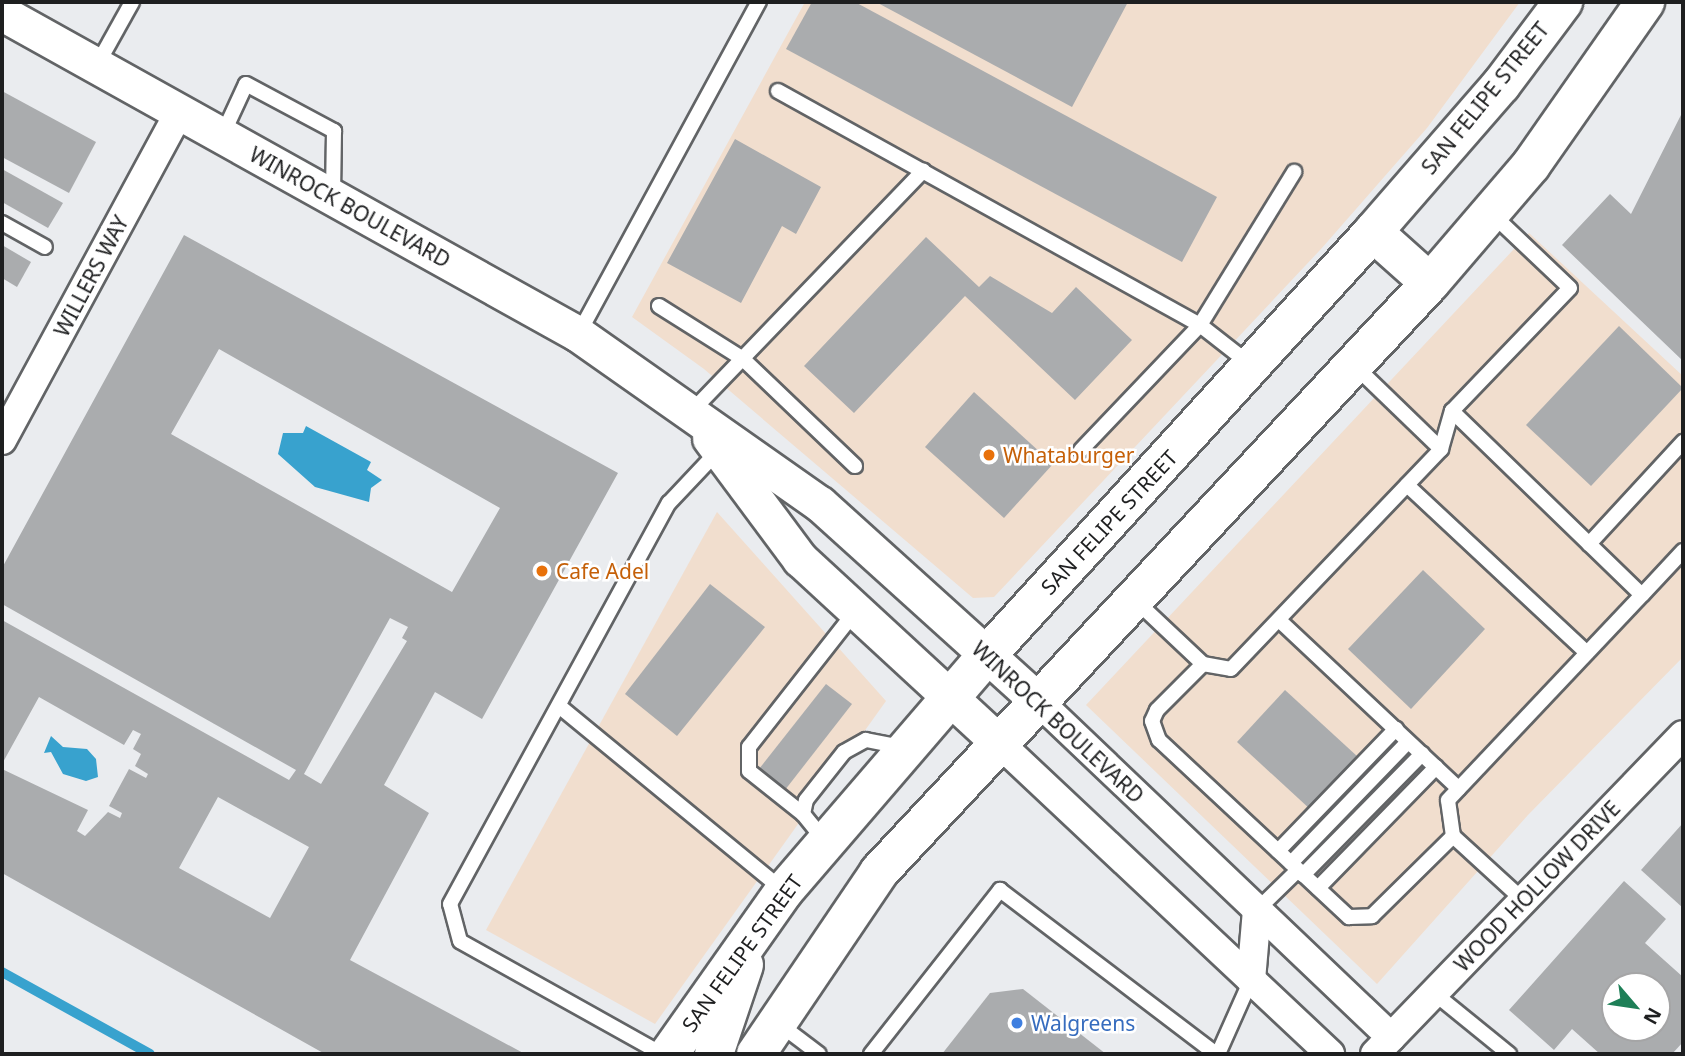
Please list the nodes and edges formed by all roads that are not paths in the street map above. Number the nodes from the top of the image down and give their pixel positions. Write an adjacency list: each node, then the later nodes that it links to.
1 (132, 2): 6 (lane)
2 (759, 2): 20 (lane)
3 (1563, 2): 15 (main road, SAN FELIPE STREET)
4 (1645, 2): 13 (main road)
5 (2, 13): 6 (street, WINROCK BOULEVARD)
6 (97, 66): 8 (street, WINROCK BOULEVARD)
7 (779, 91): 10 (lane)
8 (179, 112): 9 (street, WINROCK BOULEVARD); 26 (street, WILLERS WAY)
9 (222, 136): 12 (street, WINROCK BOULEVARD); 12 (lane)
10 (923, 171): 19 (lane); 21 (lane)
11 (1294, 172): 19 (lane)
12 (332, 196): 20 (street, WINROCK BOULEVARD)
13 (1491, 213): 17 (main road); 24 (lane)
14 (2, 223): 16 (lane)
15 (1373, 232): 17 (main road); 23 (main road, SAN FELIPE STREET)
16 (45, 247)
17 (1430, 283): 22 (main road)
18 (659, 306): 21 (lane)
19 (1200, 325): 23 (lane); 30 (lane)
20 (578, 334): 25 (street, WINROCK BOULEVARD)
21 (743, 359): 25 (lane); 31 (lane)
22 (1354, 364): 28 (lane); 36 (main road)
23 (1252, 366): 40 (main road, SAN FELIPE STREET)
24 (1452, 411): 28 (lane); 33 (lane)
25 (691, 412): 29 (street, WINROCK BOULEVARD); 40 (street, WINROCK BOULEVARD)
26 (2, 440)
27 (1683, 442): 33 (lane)
28 (1441, 449): 32 (lane)
29 (719, 450): 37 (street, WINROCK BOULEVARD); 44 (lane)
30 (1081, 450)
31 (855, 466)
32 (1407, 485): 38 (lane); 39 (lane)
33 (1589, 544): 35 (lane)
34 (1683, 551): 35 (lane)
35 (1642, 595): 39 (lane)
36 (1133, 598): 41 (lane); 43 (main road)
37 (856, 611): 42 (street, WINROCK BOULEVARD); 52 (lane)
38 (1280, 621): 41 (lane); 45 (lane)
39 (1587, 653): 51 (lane)
40 (987, 655): 42 (main road, SAN FELIPE STREET); 43 (street, WINROCK BOULEVARD)
41 (1203, 664): 54 (lane)
42 (950, 697): 47 (street, WINROCK BOULEVARD); 52 (main road, SAN FELIPE STREET)
43 (1037, 700): 47 (main road); 59 (street, WINROCK BOULEVARD)
44 (559, 706): 57 (lane); 65 (lane)
45 (1396, 729): 48 (lane); 54 (lane)
46 (1683, 735): 58 (street, WOOD HOLLOW DRIVE)
47 (997, 741): 61 (street, WINROCK BOULEVARD); 63 (main road)
48 (1408, 741): 49 (lane); 55 (lane)
49 (1422, 754): 50 (lane); 55 (lane)
50 (1436, 767): 51 (lane); 56 (lane)
51 (1459, 789): 53 (lane)
52 (814, 828): 57 (main road, SAN FELIPE STREET)
53 (1453, 836): 56 (lane); 58 (lane)
54 (1278, 852): 55 (lane)
55 (1297, 869): 56 (lane); 59 (lane)
56 (1318, 888)
57 (784, 891): 60 (main road, SAN FELIPE STREET)
58 (1524, 900): 62 (street, WOOD HOLLOW DRIVE)
59 (1257, 910): 61 (street); 64 (street, WINROCK BOULEVARD)
60 (752, 936): 66 (main road, SAN FELIPE STREET); 67 (main road)
61 (1251, 980): 71 (lane); 72 (street, WINROCK BOULEVARD)
62 (1434, 993): 64 (street, WOOD HOLLOW DRIVE); 73 (lane)
63 (777, 1022): 68 (main road); 69 (lane)
64 (1383, 1046)
65 (662, 1054)
66 (669, 1054)
67 (714, 1054)
68 (756, 1054)
69 (819, 1054)
70 (871, 1054): 71 (lane)
71 (1217, 1054)
72 (1330, 1054)
73 (1509, 1054)

